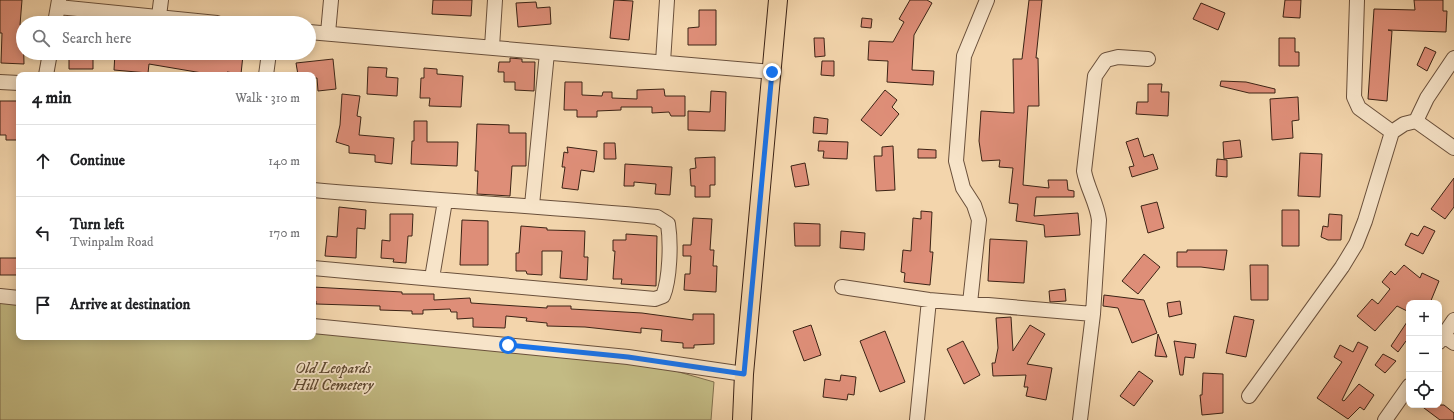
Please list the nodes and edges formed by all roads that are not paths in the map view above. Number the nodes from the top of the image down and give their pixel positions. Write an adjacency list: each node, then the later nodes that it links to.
1 (161, 0): 10 (street)
2 (331, 0): 12 (street)
3 (495, 0): 13 (street)
4 (667, 0): 19 (street)
5 (778, 0): 22 (main road)
6 (987, 0): 37 (street)
7 (1357, 0): 26 (street)
8 (59, 3): 9 (street); 10 (street)
9 (56, 16)
10 (159, 16)
11 (316, 32): 12 (street)
12 (328, 33): 13 (street)
13 (492, 46): 14 (street)
14 (548, 52): 19 (street); 30 (street)
15 (1454, 58): 25 (street)
16 (1148, 59): 38 (street)
17 (49, 60): 20 (street)
18 (268, 60): 21 (street)
19 (663, 62): 22 (street)
20 (47, 72)
21 (266, 72)
22 (772, 72): 42 (main road)
23 (0, 82): 24 (street)
24 (16, 83)
25 (1416, 120): 26 (street); 27 (street)
26 (1392, 132): 44 (street)
27 (1454, 148)
28 (316, 190): 29 (street)
29 (445, 201): 30 (street); 32 (street)
30 (532, 206): 32 (street)
31 (316, 268): 32 (street)
32 (432, 278)
33 (842, 287): 36 (street)
34 (0, 296): 35 (street)
35 (16, 298)
36 (929, 300): 37 (street); 46 (street)
37 (970, 303): 38 (street)
38 (1093, 314): 47 (street)
39 (1454, 320): 41 (street)
40 (316, 326): 42 (street)
41 (1446, 340)
42 (744, 374): 45 (main road)
43 (1406, 390): 48 (street)
44 (1249, 396)
45 (742, 420)
46 (917, 420)
47 (1080, 420)
48 (1385, 420)

